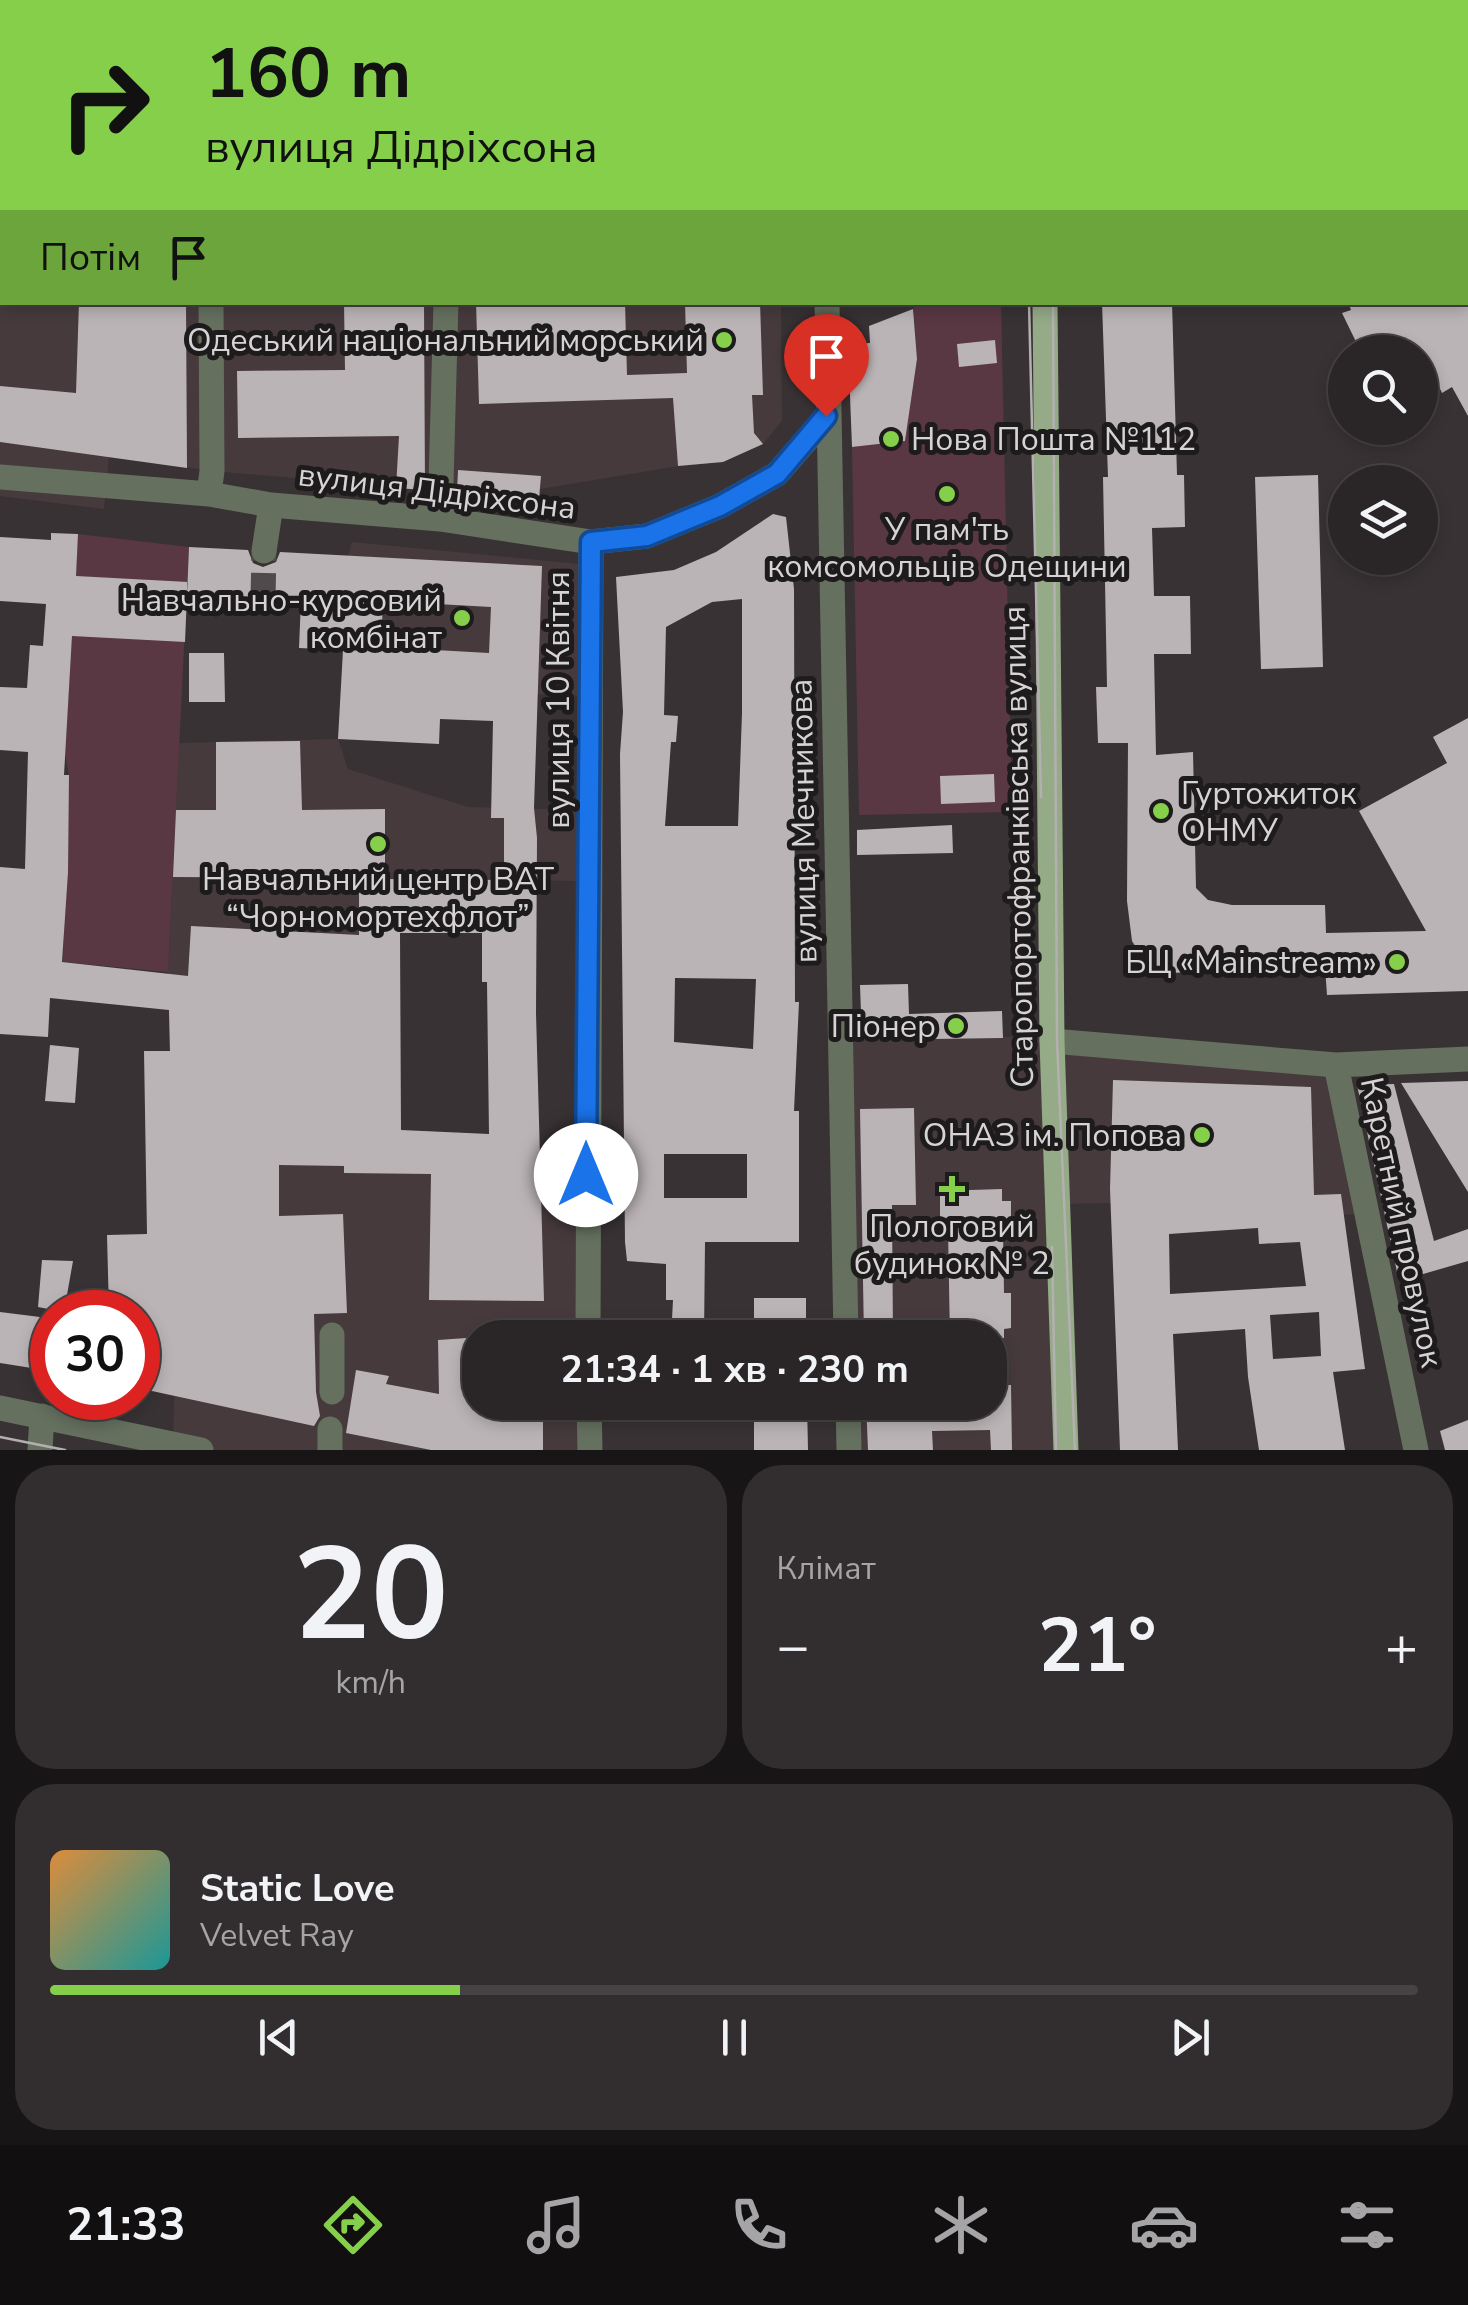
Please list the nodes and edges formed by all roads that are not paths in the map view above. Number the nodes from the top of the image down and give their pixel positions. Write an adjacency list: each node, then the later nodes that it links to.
1 (211, 305): 7 (street)
2 (446, 305): 9 (street)
3 (827, 305): 5 (street, вулиця Мечникова)
4 (1045, 305): 12 (main road, Старопортофранківська вулиця)
5 (826, 416): 10 (street, вулиця Дідріхсона); 16 (street, вулиця Мечникова)
6 (0, 477): 7 (street, вулиця Дідріхсона)
7 (210, 494): 8 (street, вулиця Дідріхсона)
8 (272, 504): 9 (street, вулиця Дідріхсона); 11 (street)
9 (440, 519): 10 (street, вулиця Дідріхсона)
10 (591, 542): 15 (street, вулиця 10 Квітня)
11 (264, 551)
12 (1052, 1041): 14 (street); 29 (main road, Старопортофранківська вулиця)
13 (1468, 1059): 14 (street)
14 (1336, 1066): 30 (street, Каретний провулок)
15 (588, 1320)
16 (846, 1320)
17 (332, 1335): 18 (street)
18 (332, 1392)
19 (0, 1408): 20 (street)
20 (30, 1414)
21 (42, 1420): 25 (street)
22 (61, 1420): 26 (street)
23 (589, 1420): 27 (street)
24 (848, 1420): 28 (street)
25 (40, 1450)
26 (201, 1450)
27 (590, 1450)
28 (849, 1450)
29 (1066, 1450)
30 (1416, 1450)

